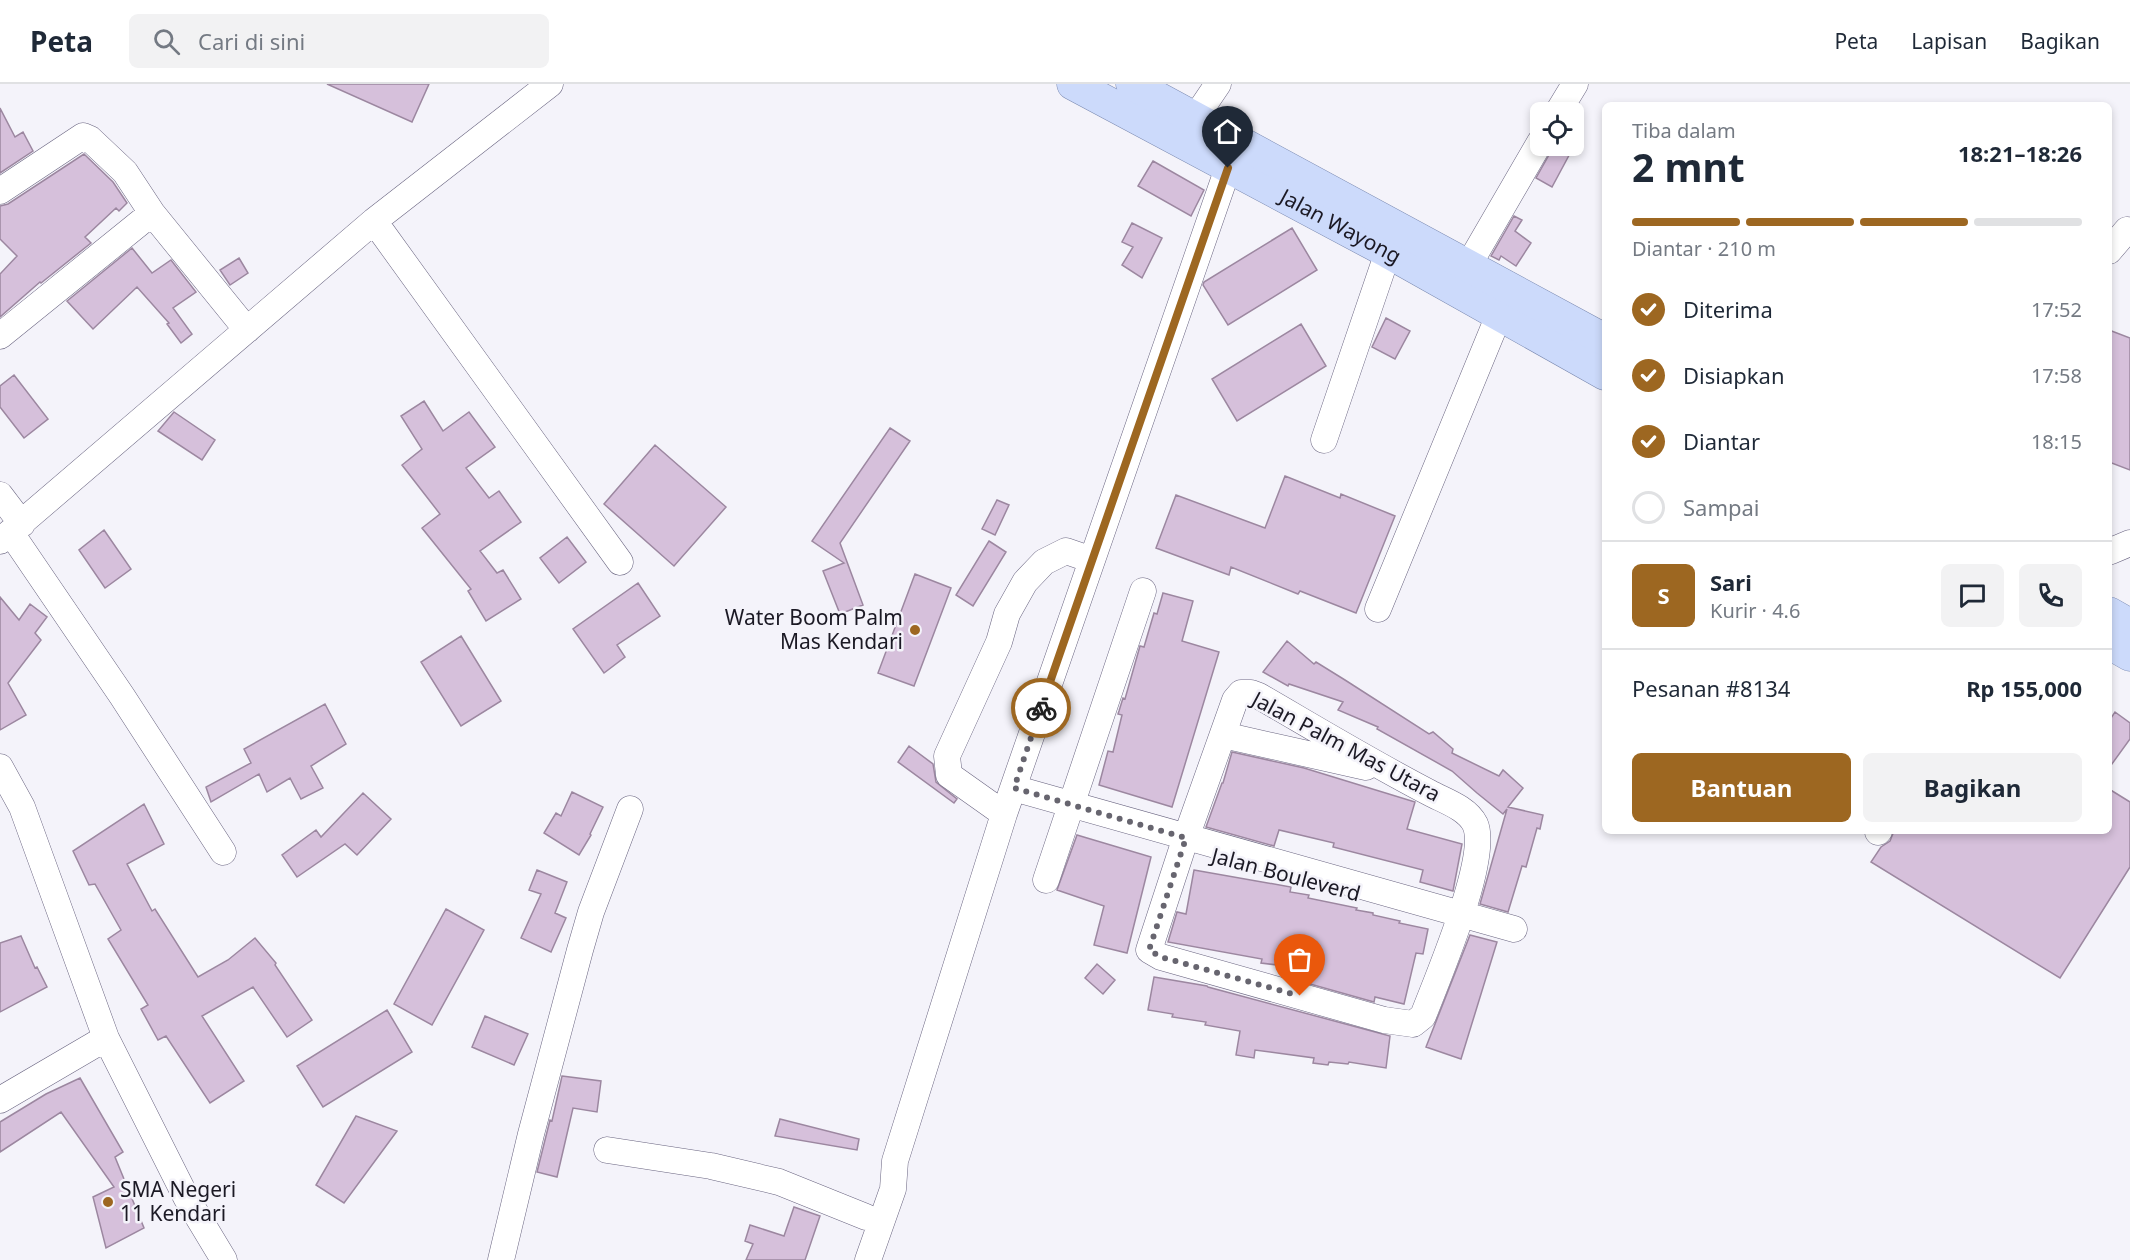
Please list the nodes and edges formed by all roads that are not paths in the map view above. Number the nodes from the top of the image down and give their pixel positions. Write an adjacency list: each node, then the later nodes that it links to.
1 (550, 84): 12 (street)
2 (1073, 84): 9 (main road, Jalan Wayong)
3 (1132, 84): 7 (main road, Jalan Wayong)
4 (1218, 84): 7 (street)
5 (1575, 84): 6 (street)
6 (1564, 102)
7 (1195, 118): 16 (main road, Jalan Wayong)
8 (1532, 156): 16 (street)
9 (1228, 168): 15 (main road, Jalan Wayong); 27 (street)
10 (0, 191): 11 (street)
11 (152, 213): 18 (street); 19 (street)
12 (374, 221): 18 (street); 28 (street)
13 (2130, 232): 14 (street)
14 (2112, 248)
15 (1388, 252): 17 (main road, Jalan Wayong); 22 (street)
16 (1468, 266): 20 (main road, Jalan Wayong)
17 (1499, 315): 21 (main road, Jalan Wayong); 30 (street)
18 (247, 330): 24 (street)
19 (0, 336)
20 (1602, 338)
21 (1602, 372)
22 (1324, 440)
23 (0, 495): 24 (street)
24 (11, 532): 42 (street)
25 (2130, 543): 26 (street)
26 (2112, 550)
27 (1092, 560): 38 (street); 38 (street)
28 (620, 562)
29 (1143, 591): 40 (street)
30 (1378, 609)
31 (2112, 615): 32 (main road)
32 (2130, 625)
33 (2112, 645): 34 (main road)
34 (2130, 655)
35 (1223, 735): 37 (street); 37 (street, Jalan Palm Mas Utara); 41 (street, Jalan Palm Mas Utara)
36 (0, 767): 46 (street)
37 (1387, 771): 44 (street, Jalan Palm Mas Utara)
38 (1009, 801): 40 (street, Jalan Bouleverd); 49 (street)
39 (630, 809): 52 (street)
40 (1070, 809): 41 (street, Jalan Bouleverd); 43 (street)
41 (1184, 842): 44 (street, Jalan Bouleverd); 44 (street, Jalan Palm Mas Utara)
42 (223, 852)
43 (1046, 880)
44 (1459, 917): 45 (street, Jalan Bouleverd)
45 (1514, 928)
46 (106, 1038): 47 (street); 51 (street)
47 (0, 1100)
48 (607, 1150): 50 (street)
49 (895, 1161): 50 (street); 54 (street)
50 (866, 1217): 53 (street)
51 (224, 1260)
52 (501, 1260)
53 (851, 1260)
54 (868, 1260)

